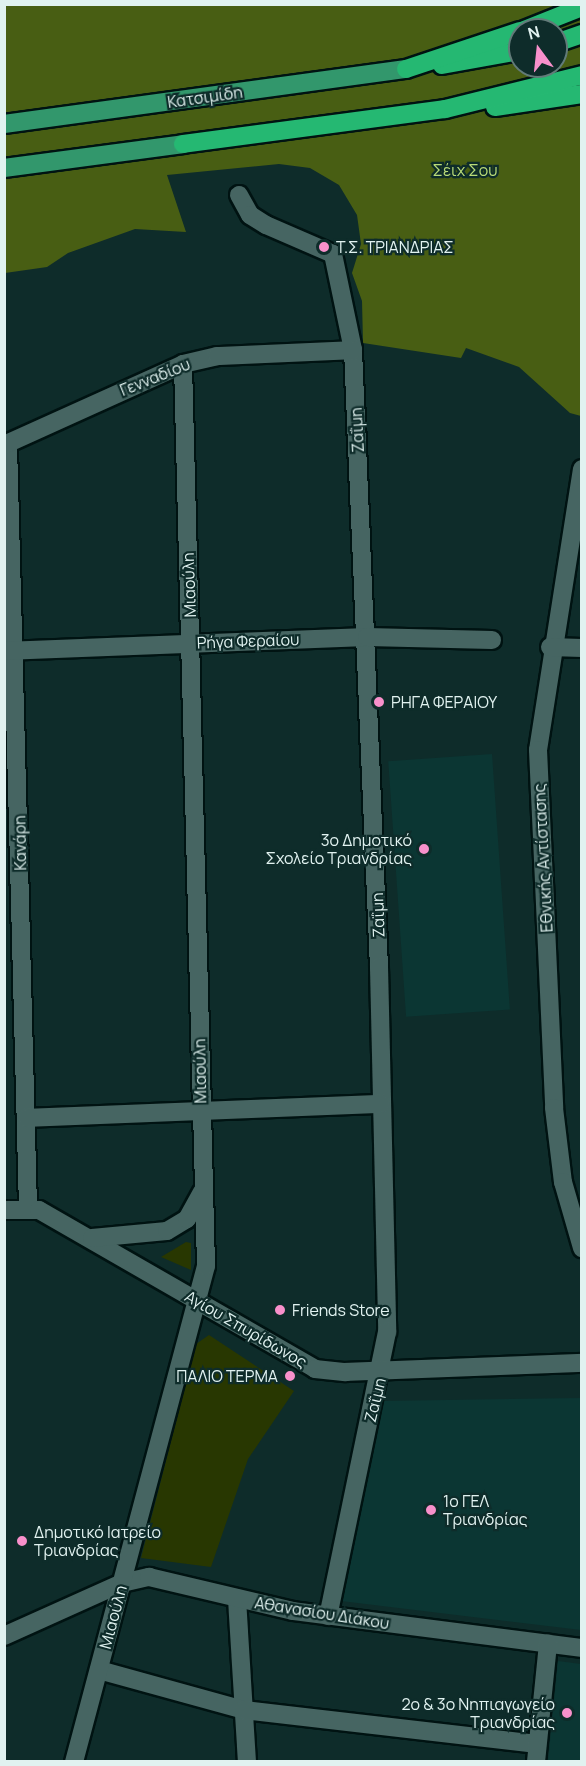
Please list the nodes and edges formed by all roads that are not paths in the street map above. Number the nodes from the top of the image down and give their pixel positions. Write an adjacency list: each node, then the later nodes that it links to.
1 (582, 7): 2 (highway)
2 (553, 18)
3 (508, 35): 5 (highway)
4 (508, 53): 5 (highway)
5 (406, 69): 9 (main road, Κατσιμίδη)
6 (582, 75): 8 (highway)
7 (582, 94): 8 (highway)
8 (445, 109): 10 (highway)
9 (4, 124)
10 (183, 144): 11 (main road)
11 (4, 168)
12 (239, 195): 13 (street, Ζαΐμη)
13 (353, 350): 14 (street, Γενναδίου); 17 (street, Ζαΐμη)
14 (183, 364): 15 (street, Γενναδίου); 19 (street, Μιαούλη)
15 (6, 444): 22 (street, Κανάρη)
16 (582, 469): 20 (street, Εθνικής Αντίστασης)
17 (367, 638): 18 (street, Ρήγα Φεραίου); 19 (street, Ρήγα Φεραίου); 23 (street, Ζαΐμη)
18 (492, 640)
19 (191, 643): 22 (street, Ρήγα Φεραίου); 24 (street, Μιαούλη)
20 (550, 647): 21 (street); 30 (street, Εθνικής Αντίστασης)
21 (582, 648)
22 (10, 650): 25 (street, Κανάρη)
23 (381, 1104): 24 (street); 33 (street, Ζαΐμη)
24 (200, 1111): 25 (street); 26 (street, Μιαούλη)
25 (27, 1118): 27 (street, Κανάρη)
26 (203, 1190): 29 (street); 31 (street, Μιαούλη)
27 (28, 1206): 28 (street); 29 (street, Αγίου Σπυρίδωνος)
28 (4, 1210)
29 (92, 1238): 31 (street, Αγίου Σπυρίδωνος)
30 (582, 1248)
31 (197, 1301): 33 (street, Αγίου Σπυρίδωνος); 34 (street, Μιαούλη)
32 (582, 1363): 33 (street, Αγίου Σπυρίδωνος)
33 (383, 1371): 36 (street, Ζαΐμη)
34 (122, 1583): 35 (street, Αθανασίου Διάκου); 37 (street, Αθανασίου Διάκου); 40 (street, Μιαούλη)
35 (237, 1599): 36 (street, Αθανασίου Διάκου); 41 (street)
36 (328, 1616): 38 (street, Αθανασίου Διάκου)
37 (4, 1636)
38 (549, 1644): 39 (street, Αθανασίου Διάκου); 42 (street)
39 (582, 1648)
40 (99, 1670): 41 (street); 43 (street, Μιαούλη)
41 (244, 1710): 42 (street); 44 (street)
42 (537, 1753)
43 (74, 1761)
44 (247, 1761)

